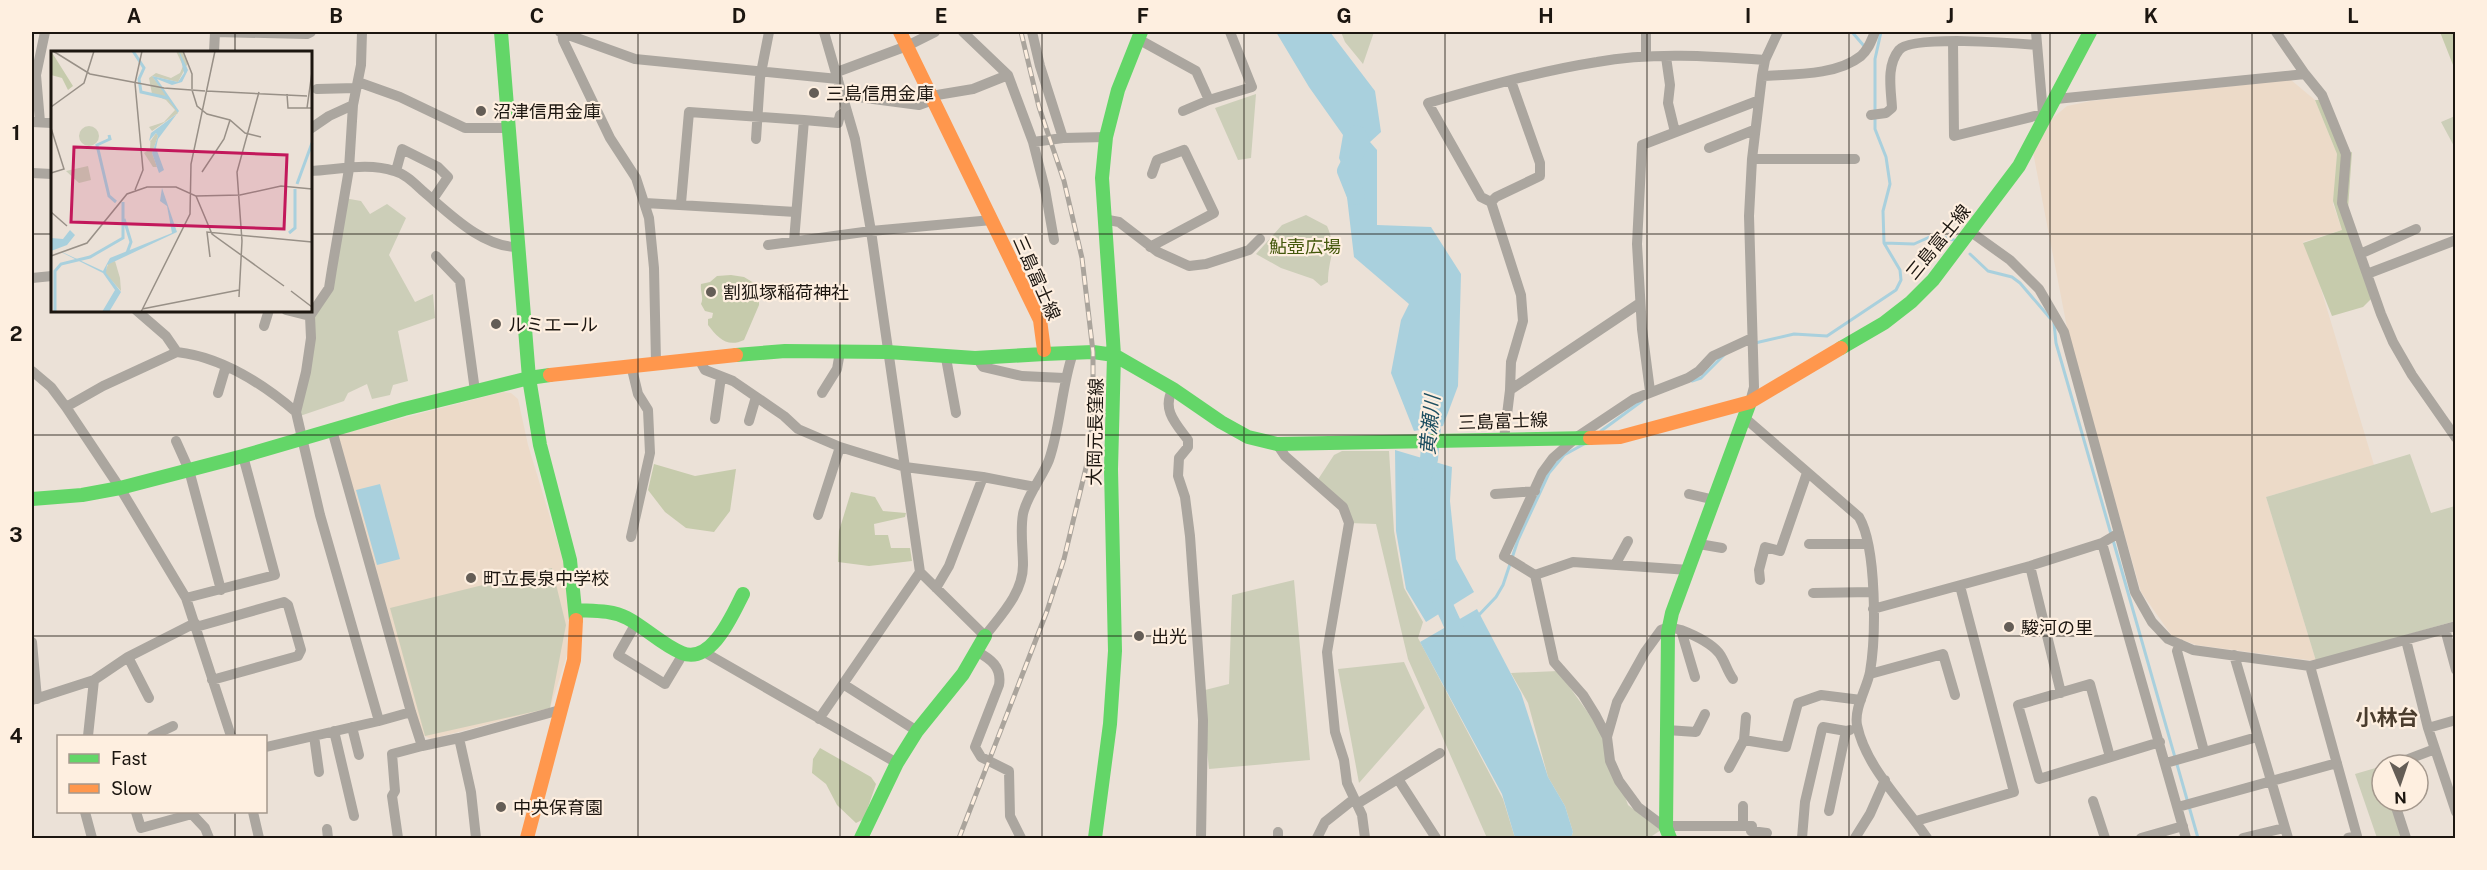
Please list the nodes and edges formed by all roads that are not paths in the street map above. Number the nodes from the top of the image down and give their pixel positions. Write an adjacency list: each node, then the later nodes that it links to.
1 (45, 32): 48 (street)
2 (215, 32): 3 (street); 24 (street)
3 (311, 32)
4 (362, 32): 34 (street)
5 (501, 32): 51 (street)
6 (561, 32): 28 (street); 69 (street)
7 (770, 32): 28 (street)
8 (824, 32): 31 (street)
9 (900, 32): 22 (street, 三島富士線)
10 (935, 32): 22 (street)
11 (963, 32): 30 (street)
12 (1032, 32): 55 (street)
13 (1230, 32): 39 (street)
14 (1778, 32): 27 (street)
15 (1875, 32): 32 (street)
16 (2036, 32): 23 (street)
17 (2090, 32): 38 (street, 三島富士線)
18 (2276, 32): 29 (street)
19 (1646, 34): 25 (street)
20 (1139, 35): 39 (street); 54 (street, 大岡元長窪線)
21 (1953, 42): 23 (street); 44 (street); 45 (street)
22 (907, 45): 31 (street); 37 (street, 三島富士線)
23 (2036, 45): 45 (street)
24 (214, 51)
25 (1647, 57): 26 (street); 33 (street)
26 (1666, 57): 27 (street); 53 (street)
27 (1765, 60): 32 (street)
28 (761, 71): 31 (street); 46 (street)
29 (2305, 74): 38 (street); 84 (street)
30 (1008, 75): 37 (street); 57 (street)
31 (838, 76): 36 (street)
32 (1762, 76): 40 (street)
33 (1510, 81): 68 (street); 68 (street)
34 (357, 85): 35 (street); 41 (street); 51 (street)
35 (317, 89)
36 (843, 95): 37 (street); 42 (street)
37 (932, 98): 73 (street, 三島富士線)
38 (2056, 99): 45 (street, 三島富士線)
39 (1209, 100): 43 (street)
40 (1757, 101): 52 (street); 53 (street)
41 (353, 105): 50 (street); 61 (street)
42 (847, 111): 47 (street); 75 (street)
43 (1182, 111)
44 (1871, 115)
45 (2044, 115): 76 (street, 三島富士線)
46 (757, 116): 47 (street); 56 (street); 70 (street)
47 (804, 120): 71 (street)
48 (36, 122): 49 (street)
49 (51, 123)
50 (312, 128)
51 (508, 129): 82 (street)
52 (1754, 130): 58 (street); 59 (street)
53 (1676, 132): 89 (street)
54 (1106, 137): 55 (street); 72 (street, 大岡元長窪線)
55 (1063, 138): 57 (street)
56 (756, 139)
57 (1034, 142): 78 (street)
58 (1709, 148)
59 (1752, 159): 60 (street); 95 (street)
60 (1855, 159)
61 (349, 169): 62 (street); 63 (street); 93 (street)
62 (312, 171)
63 (396, 171): 67 (street); 67 (street)
64 (32, 173): 65 (street)
65 (51, 174)
66 (1152, 174): 83 (street)
67 (433, 199): 82 (street)
68 (1491, 202): 113 (street)
69 (645, 203): 70 (street); 105 (street)
70 (681, 203): 71 (street)
71 (796, 212): 80 (street)
72 (1103, 219): 83 (street); 101 (street, 大岡元長窪線)
73 (992, 220): 75 (street); 100 (street, 三島富士線)
74 (2416, 229): 84 (street)
75 (871, 231): 80 (street); 98 (street)
76 (1971, 232): 119 (street, 三島富士線); 147 (street)
77 (1260, 239): 83 (street)
78 (1054, 240)
79 (2456, 240): 86 (street)
80 (794, 241): 81 (street)
81 (768, 245)
82 (519, 247): 110 (street)
83 (1150, 247)
84 (2360, 254): 86 (street)
85 (435, 256): 114 (street)
86 (2367, 274): 128 (street)
87 (51, 276): 88 (street)
88 (32, 278)
89 (1640, 303): 113 (street); 115 (street)
90 (138, 312): 96 (street)
91 (268, 312): 94 (street)
92 (294, 312): 93 (street)
93 (310, 316): 121 (street)
94 (264, 326)
95 (1752, 338): 115 (street); 119 (street)
96 (177, 352): 107 (street); 120 (street)
97 (840, 352): 98 (street); 104 (street); 117 (street)
98 (888, 352): 102 (street); 135 (street)
99 (1073, 353): 100 (street, 三島富士線); 101 (street, 三島富士線); 111 (street)
100 (1044, 354): 103 (street)
101 (1114, 355): 112 (street, 三島富士線); 263 (street, 大岡元長窪線)
102 (946, 358): 103 (street); 122 (street)
103 (978, 358): 111 (street)
104 (699, 359): 105 (street); 109 (street)
105 (656, 363): 106 (street)
106 (632, 365): 110 (street); 148 (street)
107 (226, 366): 116 (street); 121 (street)
108 (32, 371): 120 (street)
109 (722, 377): 118 (street); 123 (street)
110 (529, 378): 114 (street); 169 (street)
111 (1064, 378): 139 (street)
112 (1173, 389): 132 (street, 三島富士線); 264 (street)
113 (1510, 390): 130 (street)
114 (475, 391): 126 (street)
115 (1650, 391): 127 (street)
116 (218, 393)
117 (822, 393)
118 (756, 397): 125 (street); 133 (street)
119 (1750, 402): 124 (street); 127 (street, 三島富士線)
120 (66, 407): 140 (street)
121 (296, 412): 129 (street)
122 (956, 413)
123 (715, 419)
124 (1746, 419): 137 (street); 145 (street)
125 (749, 421)
126 (332, 430): 129 (street); 197 (street)
127 (1587, 438): 130 (street, 三島富士線); 141 (street)
128 (2456, 438)
129 (301, 439): 134 (street); 202 (street)
130 (1504, 439): 132 (street, 三島富士線)
131 (176, 441): 136 (street)
132 (1277, 444): 237 (street)
133 (840, 447): 135 (street); 146 (street)
134 (243, 456): 136 (street); 163 (street)
135 (905, 467): 138 (street); 158 (street)
136 (189, 470): 140 (street); 163 (street)
137 (1806, 472): 153 (street); 160 (street)
138 (983, 477): 139 (street); 162 (street)
139 (1035, 487): 174 (street)
140 (120, 488): 144 (street); 167 (street)
141 (1534, 491): 142 (street); 159 (street)
142 (1495, 494)
143 (1689, 494): 145 (street)
144 (32, 499)
145 (1715, 500): 151 (street)
146 (818, 515)
147 (2119, 533): 150 (street); 177 (street)
148 (631, 537)
149 (1628, 541): 155 (street)
150 (2102, 543): 156 (street); 219 (street)
151 (1699, 544): 154 (street); 157 (street)
152 (1809, 544): 153 (street)
153 (1867, 544): 164 (street)
154 (1722, 548)
155 (1615, 565): 157 (street); 159 (street)
156 (2030, 566): 161 (street); 191 (street)
157 (1689, 570): 173 (street)
158 (920, 572): 162 (street); 190 (street)
159 (1535, 575): 215 (street)
160 (1760, 580)
161 (1960, 586): 168 (street); 250 (street)
162 (936, 588): 174 (street)
163 (220, 590): 167 (street)
164 (1872, 592): 165 (street); 168 (street)
165 (1813, 593)
166 (742, 594): 179 (street)
167 (186, 598): 170 (street)
168 (1873, 609): 185 (street)
169 (577, 610): 171 (street); 196 (street)
170 (196, 625): 182 (street); 188 (street); 188 (street)
171 (635, 625): 180 (street); 180 (street)
172 (2450, 627): 175 (street); 184 (street)
173 (1675, 628): 186 (street); 189 (street); 207 (street); 215 (street)
174 (985, 636): 178 (street)
175 (2406, 640): 183 (street); 205 (street)
176 (32, 642): 194 (street)
177 (2180, 644): 181 (street); 223 (street)
178 (976, 651): 209 (street); 262 (street)
179 (704, 652): 180 (street); 200 (street)
180 (683, 654)
181 (2234, 655): 183 (street); 216 (street)
182 (128, 657): 187 (street); 193 (street)
183 (2310, 666): 230 (street)
184 (2456, 670)
185 (1870, 674): 192 (street); 195 (street)
186 (1695, 677)
187 (94, 680): 194 (street); 211 (street)
188 (212, 680): 213 (street)
189 (1733, 680)
190 (843, 684): 200 (street); 209 (street)
191 (2061, 693): 227 (street); 227 (street)
192 (1955, 695)
193 (149, 698)
194 (34, 700)
195 (1861, 700): 206 (street); 218 (street)
196 (560, 710): 217 (street); 260 (street)
197 (411, 712): 202 (street); 220 (street)
198 (1705, 714): 207 (street)
199 (1746, 717): 218 (street)
200 (819, 719): 228 (street)
201 (2456, 720): 205 (street)
202 (379, 721): 204 (street)
203 (173, 726): 212 (street)
204 (352, 727): 208 (street); 226 (street)
205 (2428, 728): 222 (street)
206 (1858, 729): 210 (street); 235 (street)
207 (1667, 730): 251 (street)
208 (334, 731): 214 (street); 248 (street)
209 (916, 731): 228 (street)
210 (1846, 731): 241 (street); 268 (street)
211 (88, 735)
212 (154, 735)
213 (231, 735)
214 (314, 736): 221 (street); 232 (street)
215 (1606, 737): 251 (street)
216 (2257, 737): 223 (street); 236 (street)
217 (459, 738): 220 (street); 259 (street)
218 (1744, 740): 231 (street)
219 (2160, 742): 227 (street); 229 (street)
220 (422, 746): 258 (street)
221 (267, 747)
222 (2435, 749): 225 (street); 234 (street)
223 (2204, 751): 229 (street)
224 (1440, 753): 233 (street)
225 (2424, 753)
226 (359, 756)
227 (2110, 757)
228 (897, 763): 261 (street)
229 (2166, 763): 240 (street)
230 (2337, 763): 236 (street); 275 (street)
231 (1729, 768)
232 (319, 772)
233 (1398, 779): 237 (street); 267 (street)
234 (2450, 779): 242 (street)
235 (1885, 780): 250 (street); 269 (street)
236 (2270, 782): 240 (street); 254 (street)
237 (1355, 801): 265 (street); 266 (street)
238 (2093, 801): 271 (street)
239 (1743, 806): 252 (street)
240 (2178, 807): 249 (street)
241 (1829, 811)
242 (2456, 812)
243 (85, 813): 255 (street)
244 (136, 813): 245 (street)
245 (191, 813): 256 (street)
246 (253, 813): 257 (street)
247 (2398, 813): 276 (street)
248 (354, 816)
249 (2183, 826): 272 (street); 273 (street)
250 (1921, 830): 270 (street)
251 (1667, 831): 252 (street)
252 (1749, 832): 253 (street)
253 (1767, 833)
254 (2286, 833): 274 (street)
255 (92, 838)
256 (209, 838)
257 (259, 838)
258 (398, 838)
259 (476, 838)
260 (527, 838)
261 (861, 838)
262 (1022, 838)
263 (1095, 838)
264 (1201, 838)
265 (1317, 838)
266 (1365, 838)
267 (1436, 838)
268 (1802, 838)
269 (1855, 838)
270 (1912, 838)
271 (2105, 838)
272 (2141, 838)
273 (2186, 838)
274 (2243, 838)
275 (2348, 838)
276 (2406, 838)

